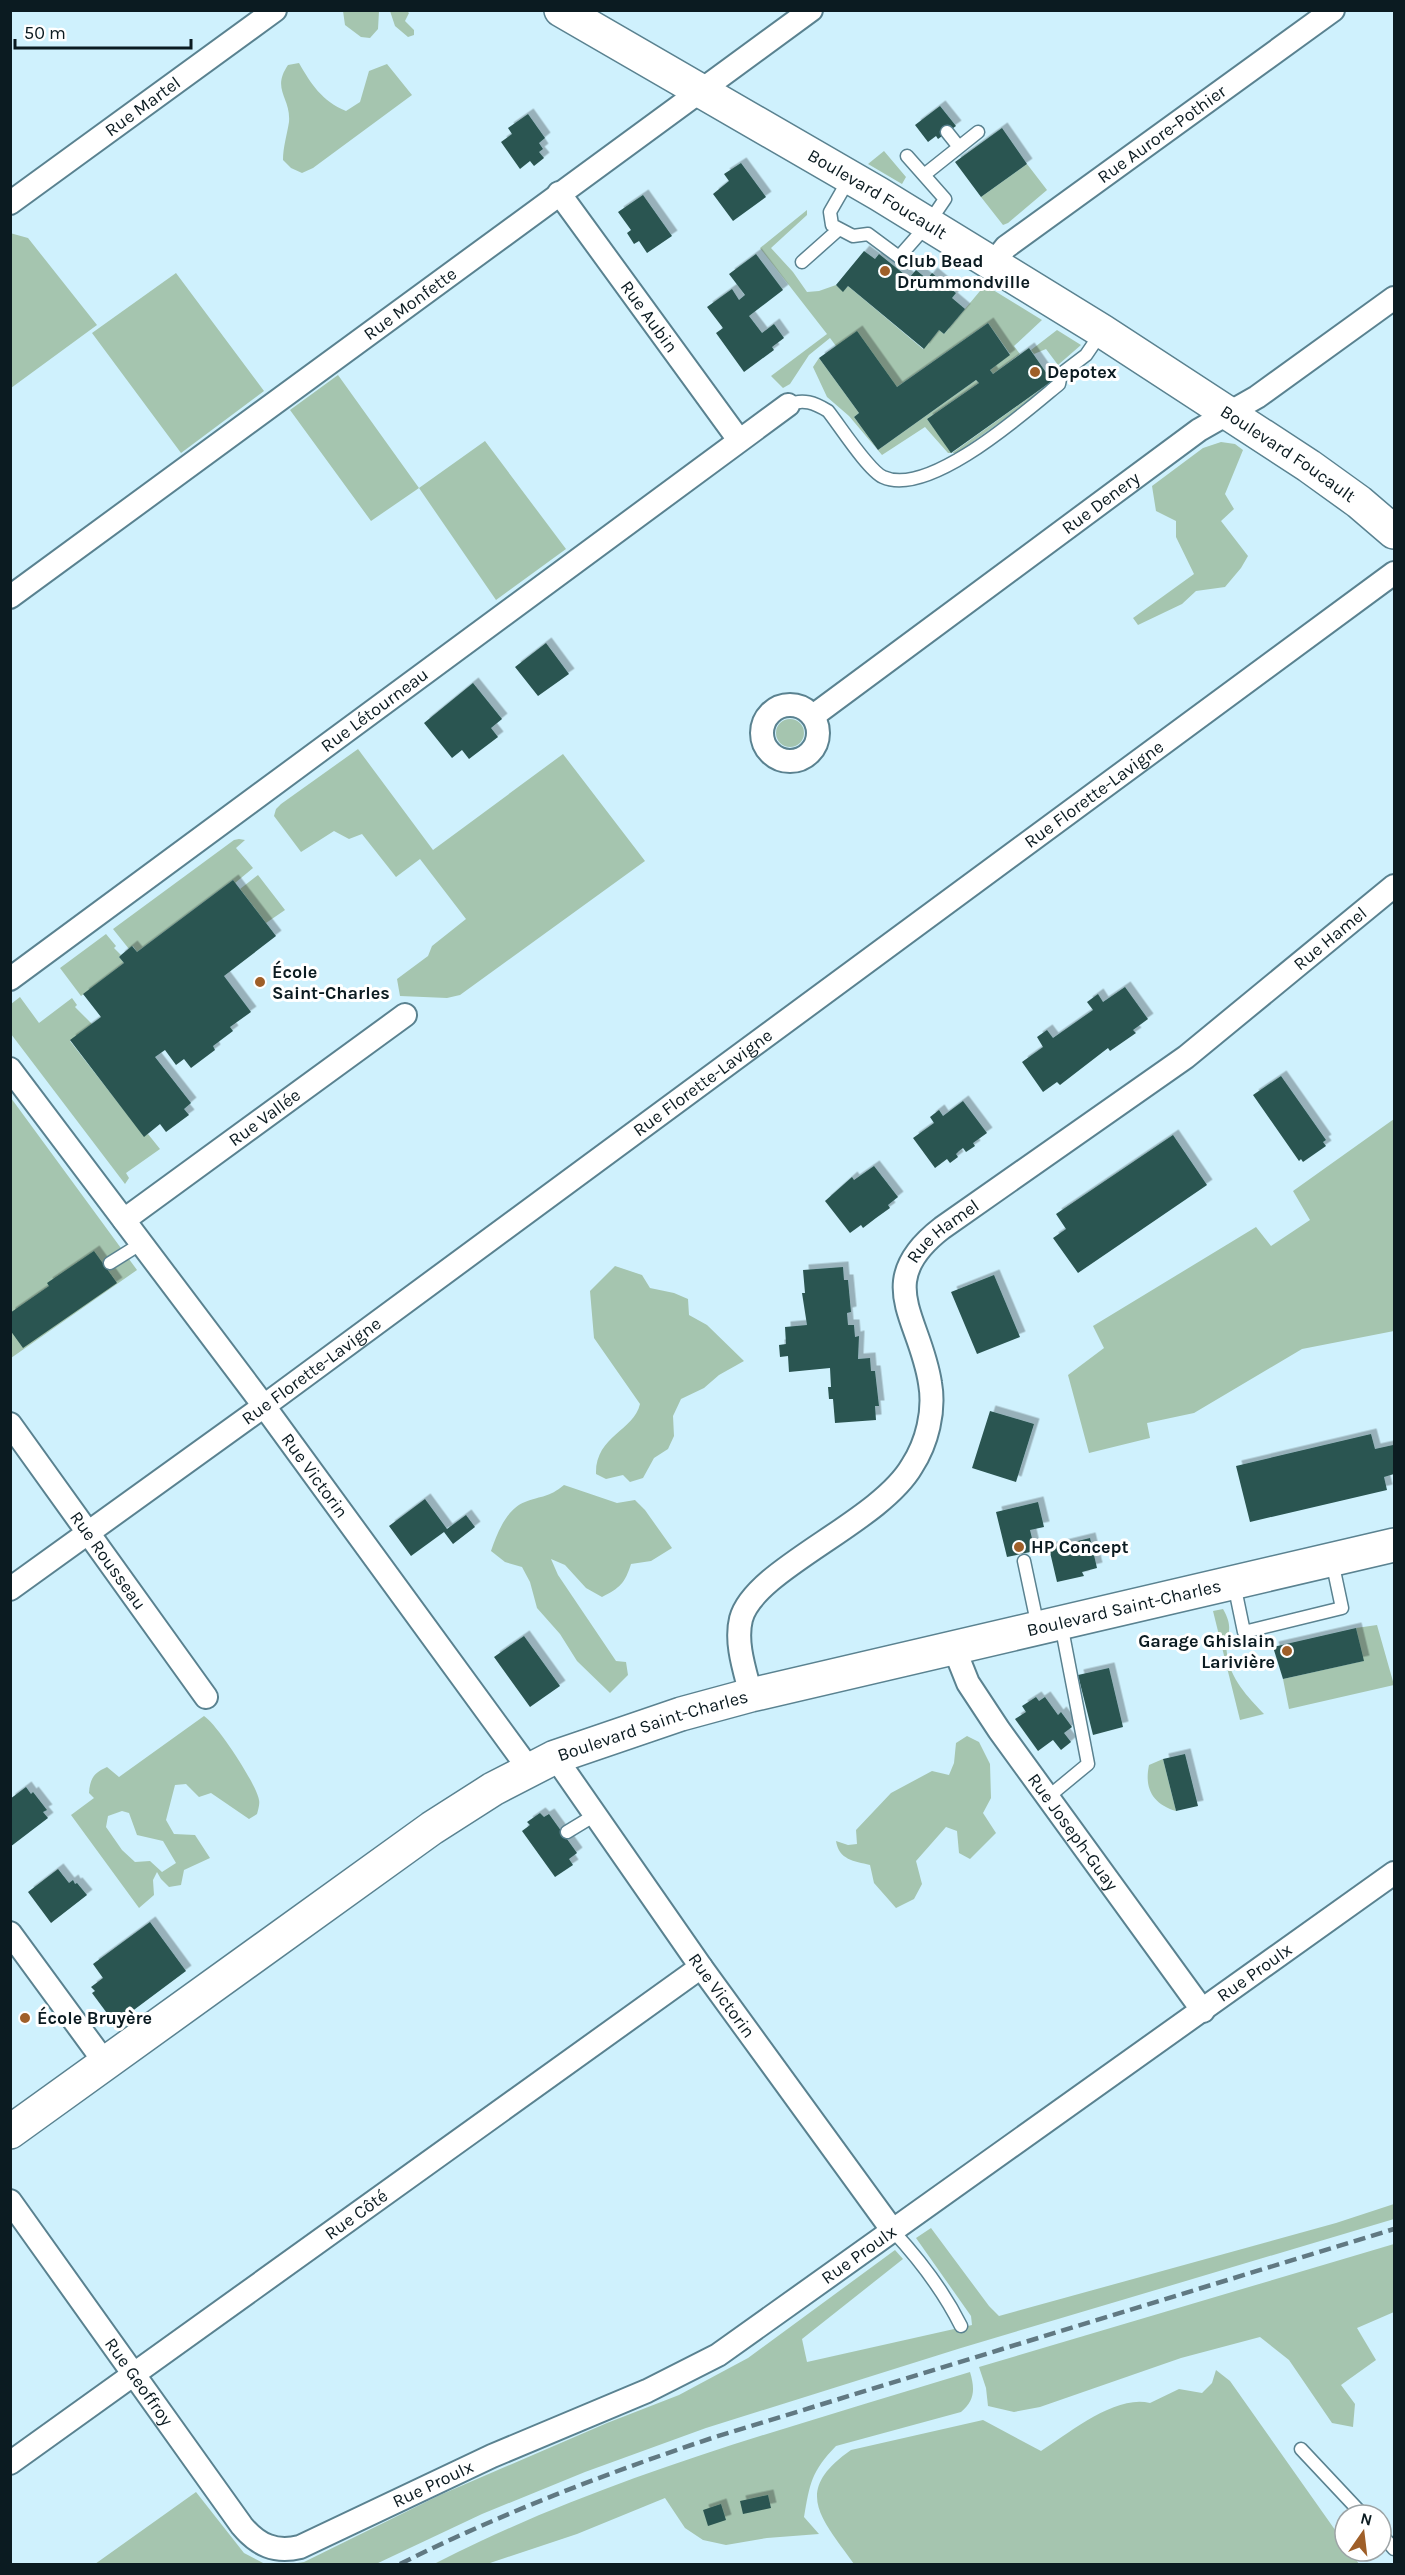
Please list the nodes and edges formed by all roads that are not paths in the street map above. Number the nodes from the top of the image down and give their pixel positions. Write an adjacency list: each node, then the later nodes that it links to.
1 (275, 10): 13 (street, Rue Martel)
2 (561, 10): 5 (street, Boulevard Foucault)
3 (811, 10): 5 (street, Rue Monfette)
4 (1333, 10): 17 (street, Rue Aurore-Pothier)
5 (700, 90): 11 (street, Boulevard Foucault); 12 (street, Rue Monfette)
6 (947, 132): 8 (lane)
7 (978, 132): 8 (lane)
8 (959, 147): 10 (lane)
9 (907, 156): 10 (lane)
10 (924, 175): 14 (lane)
11 (850, 177): 14 (street, Boulevard Foucault); 15 (lane)
12 (559, 193): 22 (street, Rue Aubin); 25 (street, Rue Monfette)
13 (10, 203)
14 (928, 224): 15 (lane); 17 (street, Boulevard Foucault)
15 (838, 230): 16 (lane)
16 (802, 262)
17 (993, 263): 19 (street, Boulevard Foucault)
18 (1395, 298): 21 (street, Rue Denery)
19 (1102, 331): 20 (lane); 21 (street, Boulevard Foucault)
20 (788, 405): 22 (street, Rue Létourneau)
21 (1228, 413): 23 (street, Boulevard Foucault); 26 (street, Rue Denery)
22 (739, 441): 28 (street, Rue Létourneau)
23 (1395, 532)
24 (1395, 573): 34 (street, Rue Florette-Lavigne)
25 (10, 597)
26 (813, 717)
27 (1395, 886): 44 (street, Rue Hamel)
28 (10, 979)
29 (405, 1014): 31 (street, Rue Vallée)
30 (10, 1069): 31 (street, Rue Victorin)
31 (124, 1220): 32 (street, Rue Victorin)
32 (142, 1243): 33 (lane); 34 (street, Rue Victorin)
33 (110, 1263)
34 (264, 1406): 36 (street, Rue Florette-Lavigne); 46 (street, Rue Victorin)
35 (10, 1424): 36 (street, Rue Rousseau)
36 (88, 1533): 41 (street, Rue Florette-Lavigne); 45 (street, Rue Rousseau)
37 (1395, 1545): 38 (street, Boulevard Saint-Charles)
38 (1332, 1560): 40 (street, Boulevard Saint-Charles); 40 (lane)
39 (1024, 1561): 42 (lane)
40 (1234, 1583): 42 (street, Boulevard Saint-Charles)
41 (10, 1589)
42 (1050, 1626): 43 (street, Boulevard Saint-Charles); 47 (lane)
43 (954, 1648): 44 (street, Boulevard Saint-Charles); 47 (street, Rue Joseph-Guay)
44 (751, 1695): 46 (street, Boulevard Saint-Charles)
45 (206, 1697)
46 (542, 1763): 48 (street, Rue Victorin); 54 (street, Boulevard Saint-Charles)
47 (1048, 1797): 53 (street, Rue Joseph-Guay)
48 (595, 1815): 49 (lane); 52 (street, Rue Victorin)
49 (567, 1832)
50 (1395, 1873): 53 (street, Rue Proulx)
51 (10, 1933): 54 (street)
52 (701, 1967): 57 (street, Rue Victorin); 59 (street, Rue Côté)
53 (1203, 2011): 57 (street, Rue Proulx)
54 (106, 2064): 55 (street, Boulevard Saint-Charles)
55 (10, 2132)
56 (10, 2201): 59 (street, Rue Geoffroy)
57 (893, 2232): 58 (lane); 63 (street, Rue Proulx)
58 (962, 2326)
59 (132, 2375): 61 (street, Rue Côté); 63 (street, Rue Geoffroy)
60 (1301, 2449): 62 (lane)
61 (10, 2463)
62 (1352, 2503)
63 (277, 2550)

